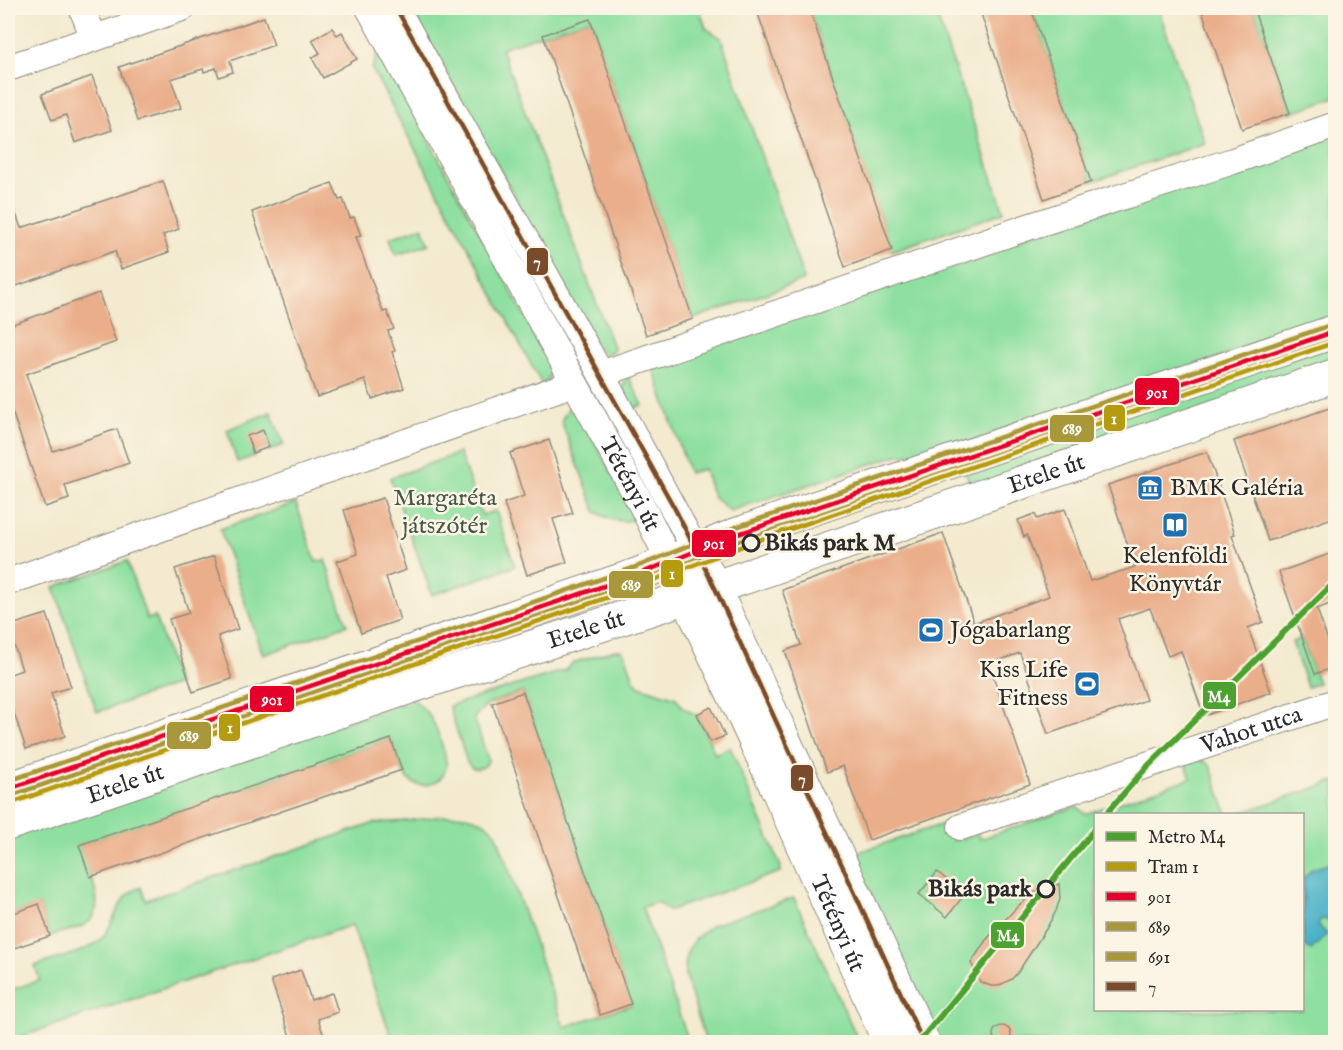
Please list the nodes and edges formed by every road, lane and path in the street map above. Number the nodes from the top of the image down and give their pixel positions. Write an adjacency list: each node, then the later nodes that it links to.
1 (82, 8): 5 (street)
2 (182, 8): 5 (street)
3 (369, 8): 11 (street, Tétényi út)
4 (396, 8): 9 (street, Tétényi út)
5 (94, 38): 6 (street)
6 (8, 68)
7 (1335, 125): 9 (street)
8 (1335, 331): 12 (main road, Etele út)
9 (601, 374): 12 (street, Tétényi út)
10 (1335, 375): 14 (main road, Etele út)
11 (574, 383): 12 (street, Tétényi út); 13 (street)
12 (683, 556): 14 (main road, Tétényi út); 16 (main road, Etele út)
13 (9, 576)
14 (701, 593): 17 (main road, Etele út); 19 (main road, Tétényi út)
15 (1335, 702): 18 (street, Vahot utca)
16 (8, 789)
17 (8, 824)
18 (962, 828)
19 (830, 872): 20 (main road, Tétényi út); 21 (main road, Tétényi út)
20 (890, 1042)
21 (923, 1042)

